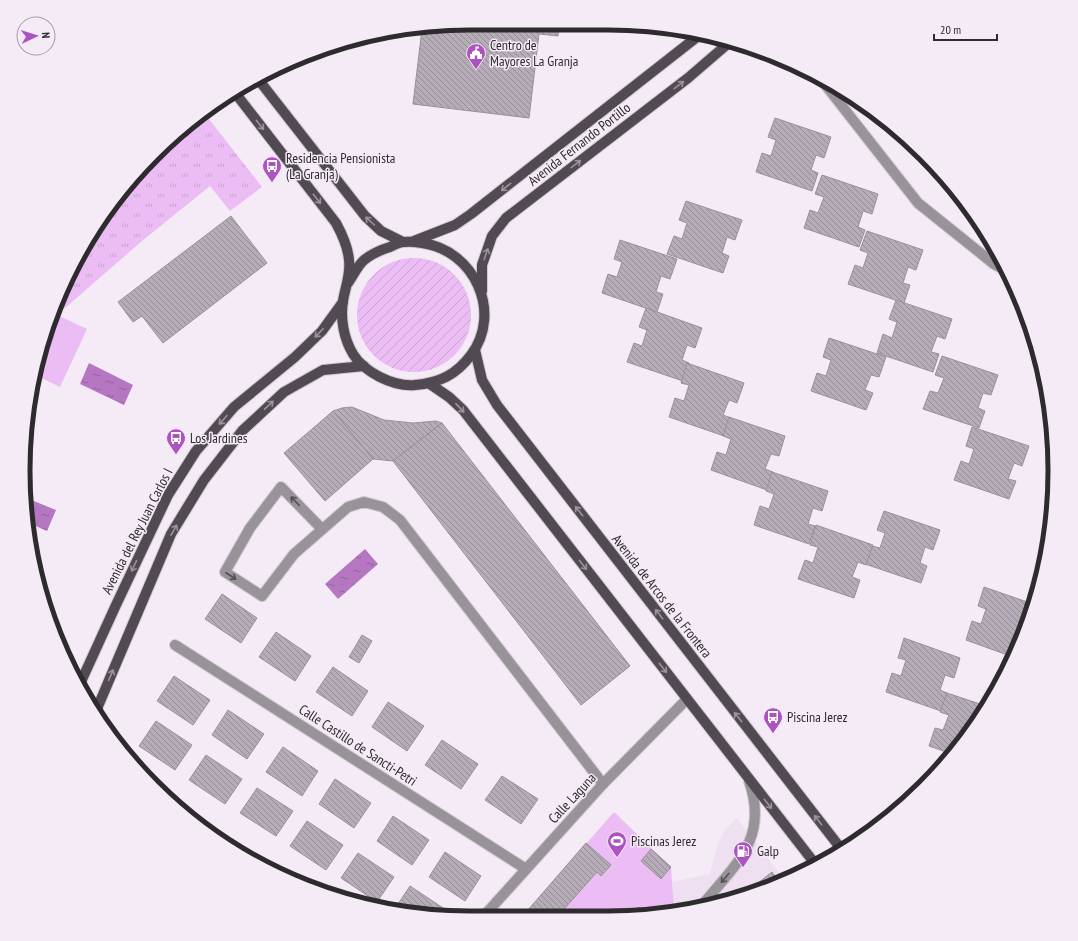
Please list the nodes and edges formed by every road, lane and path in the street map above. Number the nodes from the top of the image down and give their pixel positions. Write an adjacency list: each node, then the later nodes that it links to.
1 (695, 38): 6 (main road, Avenida Fernando Portillo, one-way to 6)
2 (725, 46): 9 (main road, Avenida Fernando Portillo, one-way to 2)
3 (261, 83): 6 (main road, one-way to 3)
4 (829, 90): 7 (street)
5 (238, 97): 8 (main road, one-way to 8)
6 (408, 242): 8 (main road); 9 (main road)
7 (998, 266)
8 (348, 283): 10 (main road)
9 (482, 292): 11 (main road)
10 (343, 302): 12 (main road); 16 (main road, Avenida del Rey Juan Carlos I, one-way to 16)
11 (475, 350): 13 (main road); 21 (main road, Avenida de Arcos de la Frontera, one-way to 11)
12 (364, 366): 13 (main road); 18 (main road, one-way to 12)
13 (430, 384): 17 (main road, one-way to 17)
14 (322, 529): 14 (street, one-way to 14); 20 (street)
15 (176, 645): 23 (street, Calle Castillo de Sancti-Petri)
16 (82, 679)
17 (687, 699): 19 (main road); 20 (street, Calle Laguna)
18 (98, 706)
19 (749, 779): 22 (main road, one-way to 22); 24 (street, one-way to 24)
20 (603, 784): 23 (street, Calle Laguna)
21 (838, 845)
22 (812, 860)
23 (526, 869): 25 (street, Calle Laguna)
24 (707, 900)
25 (488, 911)

